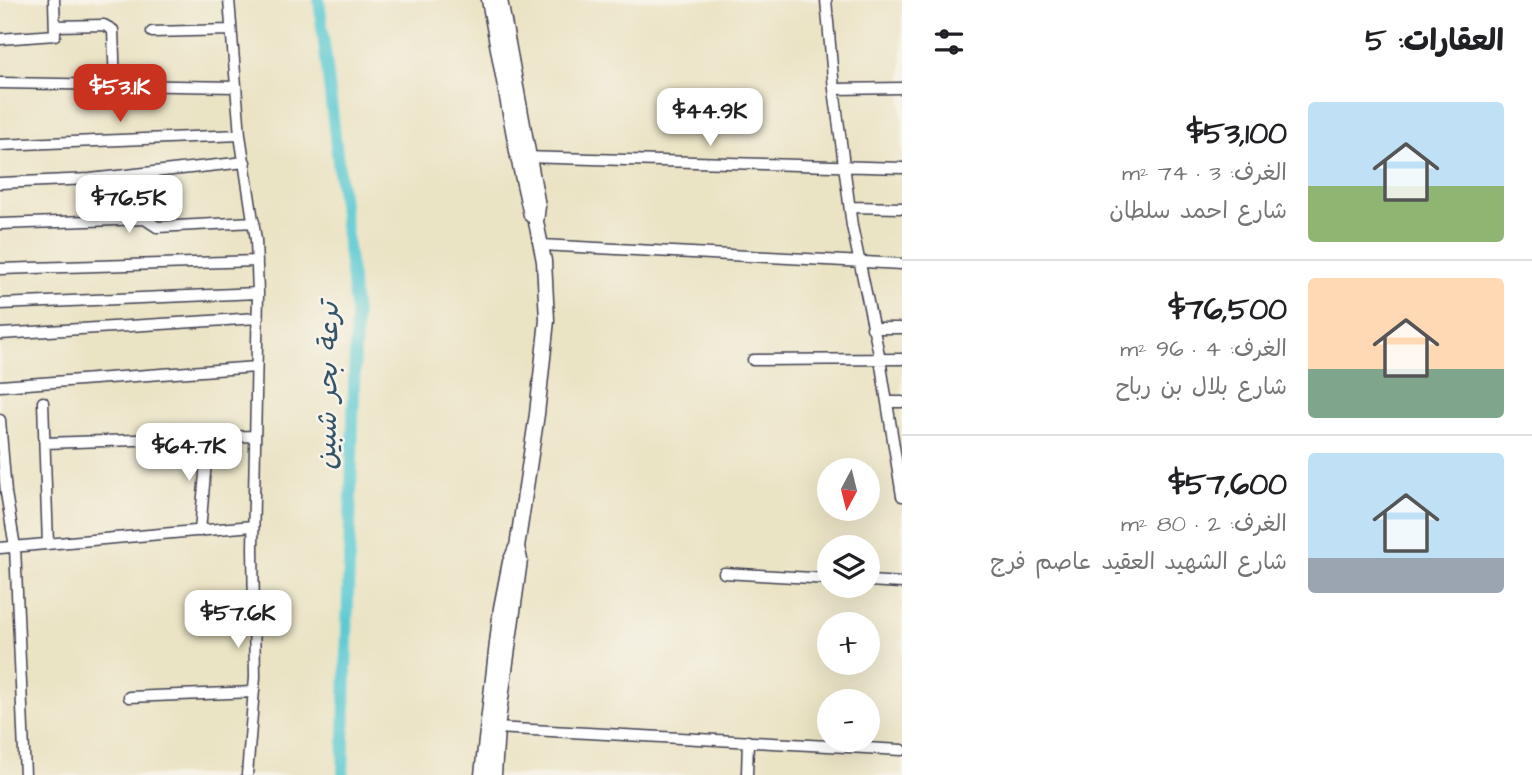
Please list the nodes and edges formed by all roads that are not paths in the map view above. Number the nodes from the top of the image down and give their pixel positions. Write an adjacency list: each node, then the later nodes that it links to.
1 (54, 0): 6 (street)
2 (229, 0): 7 (street)
3 (489, 0): 17 (main road)
4 (500, 0): 17 (main road)
5 (826, 0): 14 (street)
6 (55, 26): 9 (street); 11 (street)
7 (232, 30): 8 (street); 12 (street)
8 (152, 32)
9 (0, 39)
10 (0, 83): 11 (street)
11 (115, 86): 12 (street)
12 (236, 87): 15 (street)
13 (902, 88): 14 (street)
14 (834, 89): 19 (street)
15 (240, 135): 16 (street); 18 (street)
16 (0, 145)
17 (523, 157): 19 (street); 26 (main road)
18 (245, 162): 21 (street); 24 (street)
19 (845, 168): 20 (street); 22 (street)
20 (902, 168)
21 (0, 183)
22 (850, 207): 23 (street); 28 (street)
23 (902, 208)
24 (254, 222): 25 (street); 27 (street)
25 (0, 224)
26 (541, 245): 28 (street); 56 (main road)
27 (257, 261): 30 (street); 31 (street)
28 (860, 263): 29 (street); 34 (street)
29 (902, 264)
30 (0, 269)
31 (258, 293): 32 (street); 33 (street)
32 (0, 304)
33 (258, 318): 36 (street); 40 (street)
34 (872, 328): 35 (street); 37 (street)
35 (902, 328)
36 (0, 334)
37 (880, 359): 38 (street); 39 (street); 43 (street)
38 (902, 359)
39 (753, 360)
40 (256, 367): 41 (street); 46 (street)
41 (0, 386)
42 (43, 402): 48 (street)
43 (887, 402): 44 (street); 49 (street)
44 (902, 402)
45 (0, 420): 51 (street)
46 (255, 436): 47 (street); 52 (street)
47 (208, 438): 48 (street); 53 (street)
48 (45, 443): 54 (street)
49 (902, 496)
50 (0, 508): 51 (street)
51 (10, 517): 55 (street)
52 (253, 526): 53 (street); 62 (street)
53 (200, 531): 54 (street)
54 (48, 544): 55 (street)
55 (15, 547): 57 (street); 67 (street)
56 (517, 547): 64 (main road); 69 (main road)
57 (0, 548)
58 (724, 573): 59 (street)
59 (817, 578)
60 (880, 582): 61 (street)
61 (902, 583)
62 (254, 692): 63 (street); 68 (street)
63 (129, 697)
64 (497, 728): 65 (street); 70 (main road)
65 (748, 741): 66 (street); 71 (street)
66 (902, 750)
67 (25, 775)
68 (247, 775)
69 (482, 775)
70 (494, 775)
71 (747, 775)

